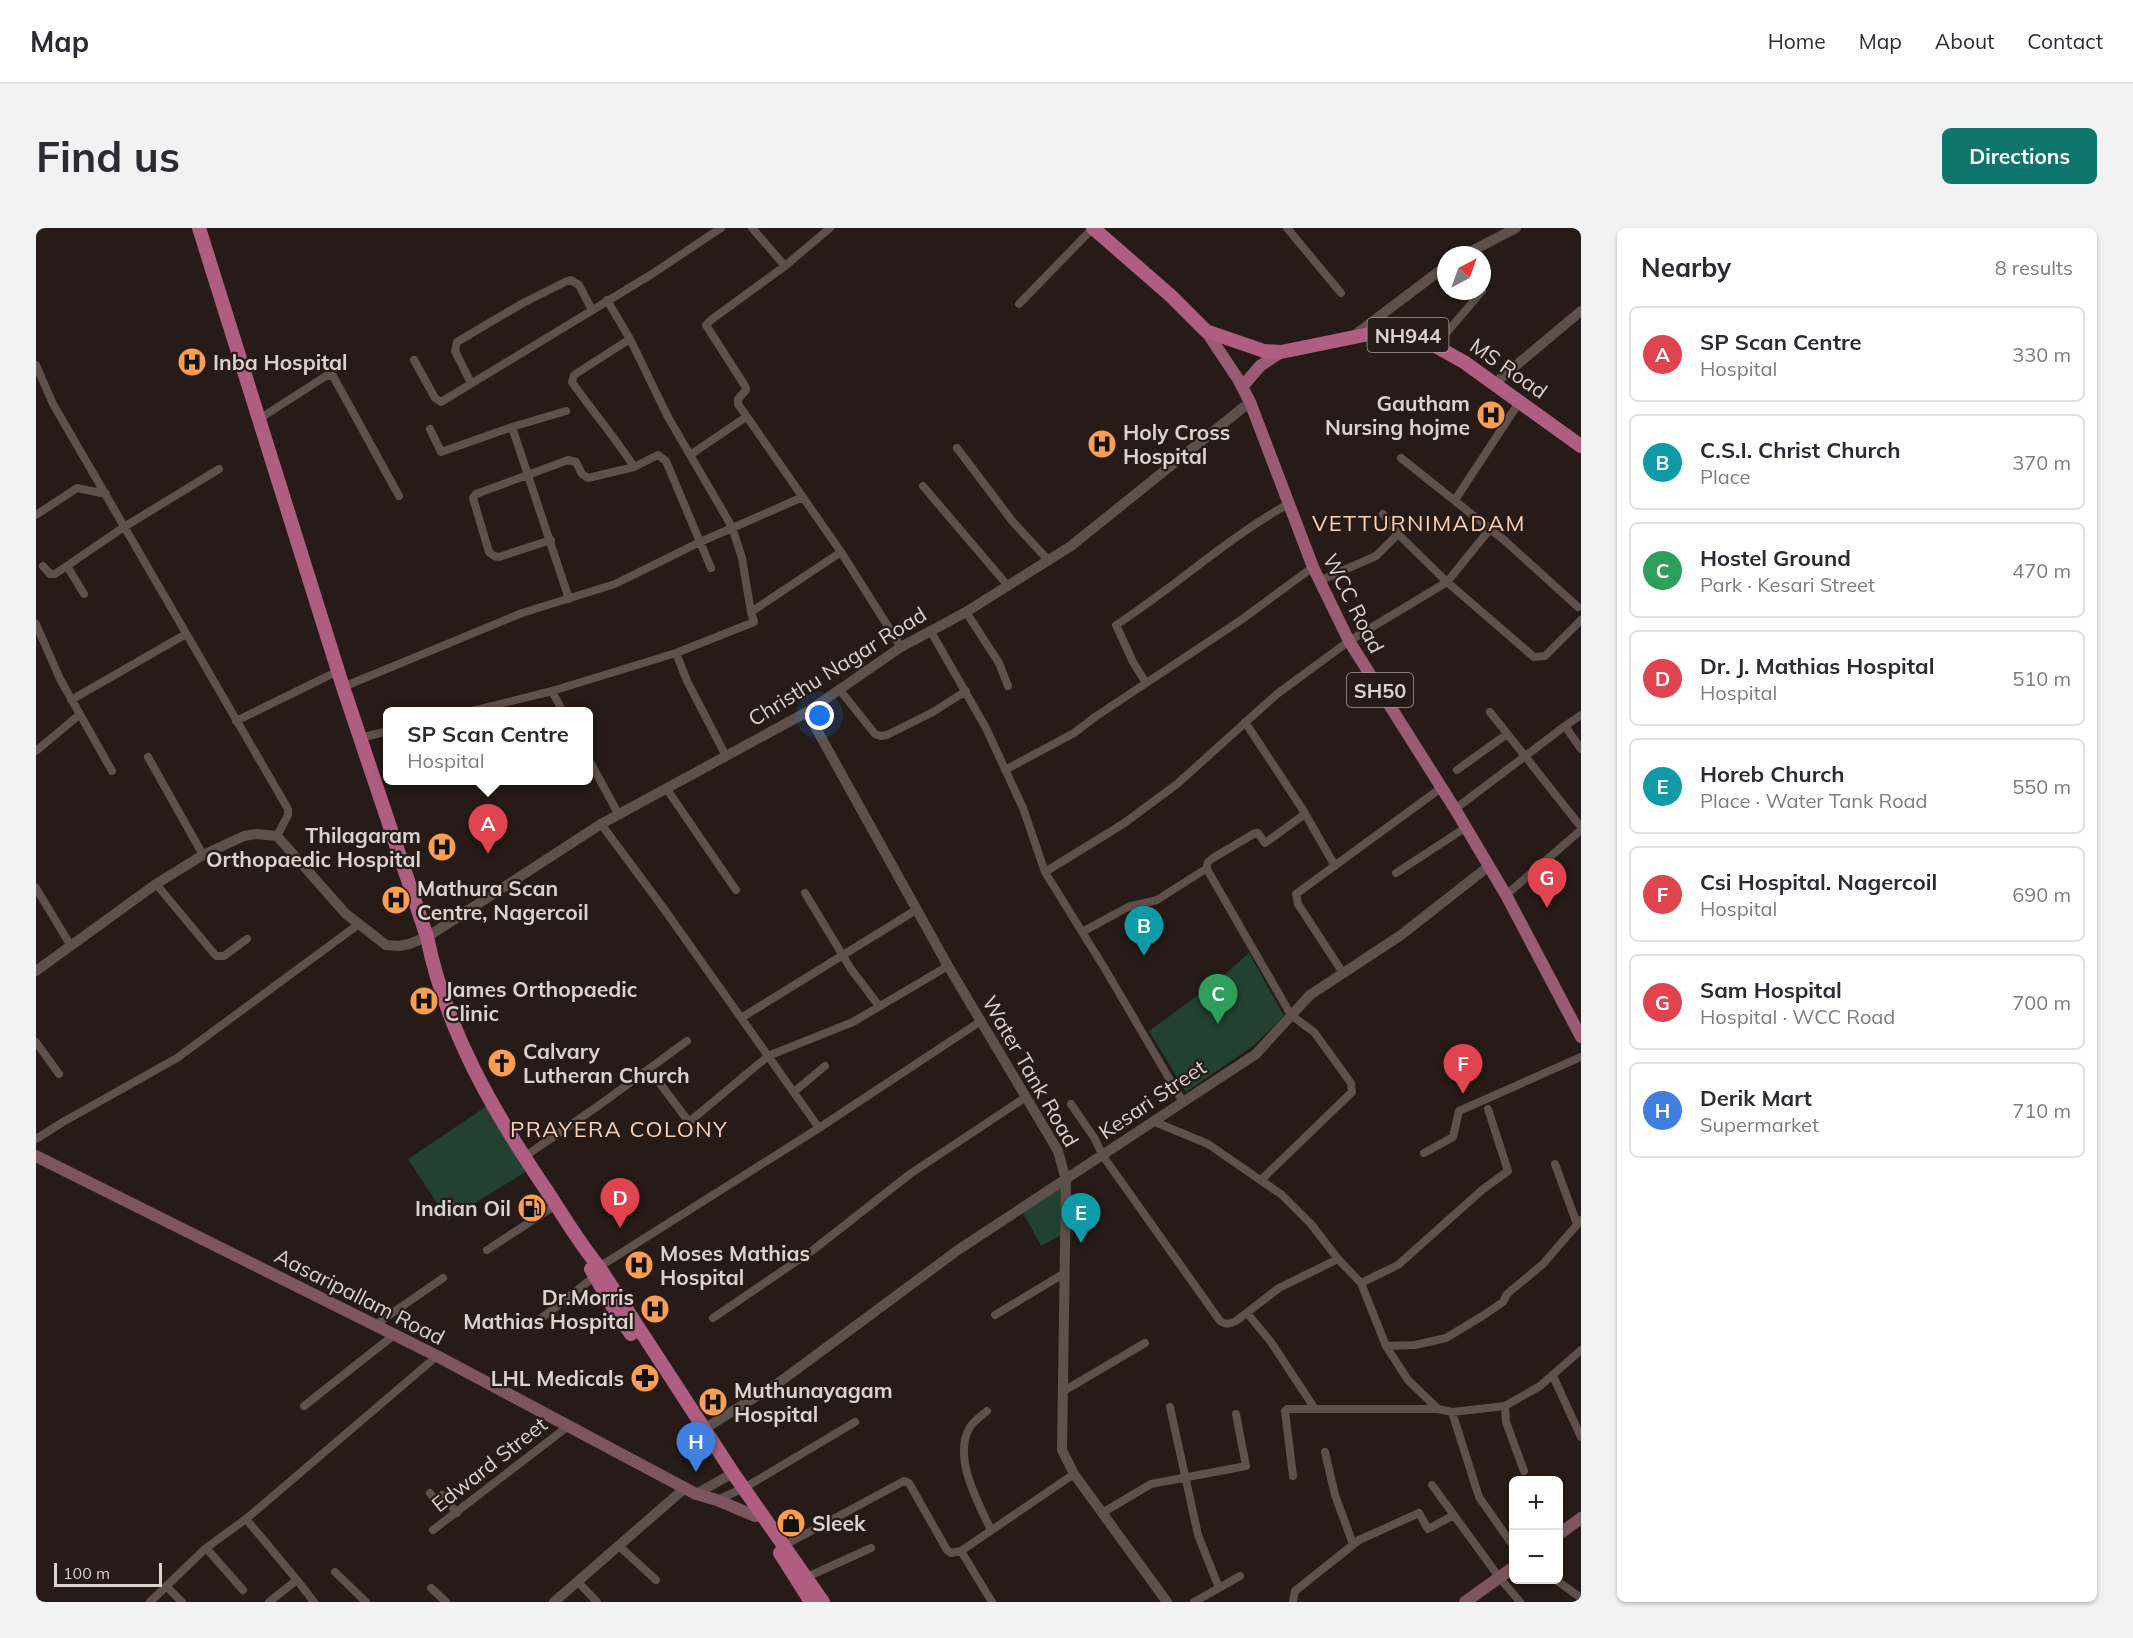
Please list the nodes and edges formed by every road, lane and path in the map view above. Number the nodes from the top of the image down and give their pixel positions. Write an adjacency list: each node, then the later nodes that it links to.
1 (200, 228): 31 (highway)
2 (720, 228): 12 (street)
3 (752, 228): 9 (street)
4 (830, 228): 9 (street)
5 (1093, 228): 14 (street); 17 (highway, MS Road / NH944)
6 (1287, 228): 11 (street)
7 (1516, 228): 8 (street)
8 (1481, 246)
9 (785, 266): 30 (street)
10 (1437, 273): 18 (street)
11 (1341, 293)
12 (607, 300): 15 (street); 19 (street)
13 (1474, 300): 20 (street)
14 (1019, 304)
15 (592, 309): 25 (street); 25 (street)
16 (1581, 310): 24 (street)
17 (1206, 330): 21 (highway, MS Road / NH944); 26 (main road, WCC Road / SH50)
18 (1352, 337): 20 (highway, MS Road / NH944); 21 (highway, MS Road / NH944)
19 (630, 339): 36 (street); 38 (street)
20 (1436, 345): 24 (highway, MS Road / NH944)
21 (1281, 352): 26 (main road)
22 (414, 360): 25 (street)
23 (36, 365): 42 (street)
24 (1495, 383): 27 (highway, MS Road / NH944)
25 (471, 384)
26 (1242, 387): 28 (main road, WCC Road / SH50)
27 (1520, 401): 34 (highway, MS Road / NH944); 45 (street)
28 (1250, 402): 46 (main road, WCC Road / SH50); 56 (street, Christhu Nagar Road)
29 (566, 411): 32 (street)
30 (746, 417): 36 (street); 44 (street)
31 (259, 419): 43 (street); 76 (highway)
32 (512, 427): 33 (street); 40 (street)
33 (430, 429)
34 (1581, 446)
35 (957, 448): 56 (street)
36 (690, 455): 50 (street)
37 (1401, 458): 45 (street)
38 (634, 467): 40 (street); 54 (street)
39 (219, 469): 49 (street)
40 (530, 475): 53 (street); 53 (street)
41 (924, 486): 63 (street)
42 (106, 494): 48 (street); 49 (street)
43 (399, 496)
44 (803, 497): 50 (street); 55 (street)
45 (1455, 500): 51 (street)
46 (1290, 503): 59 (main road, WCC Road / SH50); 77 (street)
47 (1383, 514): 52 (street)
48 (36, 515)
49 (123, 527): 58 (street); 72 (street)
50 (732, 527): 54 (street); 67 (street)
51 (1490, 529): 62 (street); 66 (street)
52 (1398, 534): 61 (street); 62 (street)
53 (551, 540): 65 (street)
54 (700, 542): 60 (street); 65 (street)
55 (841, 552): 67 (street); 74 (street)
56 (1049, 561): 63 (street, Christhu Nagar Road)
57 (43, 566): 58 (street)
58 (67, 566): 64 (street)
59 (1313, 567): 61 (main road, WCC Road / SH50); 77 (street)
60 (711, 568)
61 (1319, 580): 73 (main road, WCC Road / SH50)
62 (1447, 582): 69 (street); 73 (street)
63 (1008, 586): 68 (street, Christhu Nagar Road)
64 (84, 594)
65 (569, 599): 79 (street)
66 (1580, 607)
67 (751, 612): 75 (street)
68 (966, 612): 71 (street, Christhu Nagar Road); 78 (street)
69 (1581, 620)
70 (36, 625): 83 (street)
71 (930, 630): 74 (street, Christhu Nagar Road); 81 (street)
72 (186, 634): 83 (street); 90 (street)
73 (1349, 641): 91 (street); 105 (main road, WCC Road / SH50)
74 (901, 647): 80 (street, Christhu Nagar Road)
75 (676, 653): 82 (street); 98 (street)
76 (338, 671): 79 (highway); 90 (street)
77 (1146, 683): 102 (street)
78 (1008, 686)
79 (343, 687): 95 (highway)
80 (839, 689): 81 (street); 86 (street, Christhu Nagar Road)
81 (966, 690): 102 (street)
82 (552, 691): 84 (street); 85 (street)
83 (71, 700): 88 (street)
84 (485, 707)
85 (561, 707)
86 (807, 712): 98 (street, Christhu Nagar Road); 125 (street, Water Tank Road)
87 (1490, 712): 94 (street)
88 (79, 715): 97 (street); 104 (street)
89 (1581, 716): 92 (street)
90 (236, 721): 113 (street)
91 (1245, 722): 109 (street); 118 (street)
92 (1565, 726): 96 (street); 100 (street)
93 (383, 732): 95 (street)
94 (1507, 734): 100 (street); 103 (street)
95 (360, 738): 128 (highway)
96 (1581, 749)
97 (36, 751)
98 (726, 756): 106 (street, Christhu Nagar Road)
99 (148, 757): 114 (street)
100 (1525, 757): 107 (street); 112 (street)
101 (593, 767): 108 (street)
102 (1005, 770): 118 (street)
103 (1457, 770)
104 (112, 771)
105 (1441, 788): 107 (main road, WCC Road / SH50); 115 (street)
106 (666, 789): 108 (street, Christhu Nagar Road); 122 (street)
107 (1455, 809): 111 (main road, WCC Road / SH50)
108 (619, 814): 110 (street, Christhu Nagar Road)
109 (1305, 814): 115 (street); 117 (street)
110 (601, 824): 128 (street, Christhu Nagar Road); 137 (street)
111 (1466, 828): 116 (main road, WCC Road / SH50); 119 (street)
112 (1581, 829): 124 (street)
113 (277, 836): 114 (street); 126 (street, Christhu Nagar Road)
114 (203, 855): 120 (street)
115 (1335, 866): 134 (street)
116 (1489, 866): 124 (main road, WCC Road / SH50); 134 (street, Kesari Street)
117 (1206, 870): 127 (street); 136 (street)
118 (1045, 872): 127 (street)
119 (1396, 873)
120 (156, 885): 129 (street); 130 (street)
121 (36, 888): 130 (street)
122 (736, 890)
123 (805, 892): 131 (street)
124 (1506, 895): 139 (main road, WCC Road / SH50)
125 (916, 910): 131 (street); 132 (street, Water Tank Road)
126 (359, 924): 128 (street, Christhu Nagar Road); 154 (street)
127 (1082, 932): 149 (street)
128 (427, 937): 157 (highway)
129 (247, 939)
130 (71, 946): 133 (street)
131 (843, 955): 135 (street); 137 (street)
132 (948, 966): 135 (street); 138 (street, Water Tank Road)
133 (36, 970)
134 (1343, 973): 136 (street, Kesari Street)
135 (879, 1006): 142 (street)
136 (1291, 1015): 149 (street, Kesari Street); 161 (street)
137 (741, 1018): 142 (street)
138 (981, 1021): 148 (street, Water Tank Road); 153 (street)
139 (1581, 1037)
140 (687, 1041): 145 (street)
141 (36, 1042): 146 (street)
142 (768, 1056): 145 (street); 147 (street)
143 (1581, 1057): 155 (street)
144 (825, 1066): 147 (street)
145 (649, 1069): 157 (street)
146 (59, 1074)
147 (795, 1091): 153 (street)
148 (1026, 1097): 160 (street, Water Tank Road); 172 (street)
149 (1183, 1102): 152 (street, Kesari Street)
150 (1071, 1104): 158 (street)
151 (1488, 1109): 169 (street)
152 (1155, 1122): 158 (street, Kesari Street); 161 (street)
153 (819, 1128): 166 (street)
154 (36, 1139)
155 (1424, 1153)
156 (36, 1156): 173 (main road, Aasaripallam Road)
157 (524, 1156): 162 (highway)
158 (1103, 1156): 160 (street, Kesari Street); 170 (street)
159 (1555, 1164): 163 (street)
160 (1066, 1180): 167 (street, Water Tank Road); 192 (street, Kesari Street)
161 (1261, 1180): 165 (street)
162 (556, 1205): 164 (street); 166 (highway)
163 (1579, 1222): 177 (street)
164 (487, 1250)
165 (1338, 1259): 169 (street); 170 (street)
166 (596, 1272): 174 (street); 192 (highway); 197 (highway)
167 (1063, 1274): 171 (street); 181 (street, Water Tank Road)
168 (443, 1278): 173 (street)
169 (1361, 1283): 177 (street)
170 (1247, 1313): 185 (street)
171 (995, 1315)
172 (713, 1318)
173 (375, 1325): 175 (main road, Aasaripallam Road)
174 (530, 1327)
175 (394, 1335): 179 (main road, Aasaripallam Road); 182 (street)
176 (1145, 1343): 181 (street)
177 (1386, 1346): 186 (street)
178 (1581, 1350): 180 (street)
179 (437, 1356): 191 (main road, Aasaripallam Road); 210 (street)
180 (1552, 1376): 183 (street); 193 (street)
181 (1062, 1392): 196 (street, Water Tank Road)
182 (304, 1406)
183 (1505, 1406): 188 (street); 195 (street)
184 (1170, 1407): 199 (street)
185 (1315, 1409): 186 (street); 198 (street)
186 (1438, 1409): 188 (street)
187 (987, 1411): 212 (street)
188 (1452, 1412): 214 (street)
189 (1236, 1414): 199 (street)
190 (855, 1422): 201 (street)
191 (567, 1427): 202 (main road, Aasaripallam Road); 205 (street, Edward Street)
192 (704, 1429): 197 (highway)
193 (1581, 1437)
194 (1325, 1452): 215 (street)
195 (1524, 1471)
196 (1074, 1474): 206 (street, Water Tank Road); 212 (street)
197 (730, 1475): 201 (highway); 202 (street)
198 (1293, 1476)
199 (1184, 1478): 206 (street); 232 (street)
200 (1432, 1485): 208 (street)
201 (740, 1489): 204 (street); 207 (highway)
202 (690, 1491): 204 (main road, Aasaripallam Road); 217 (street)
203 (430, 1493): 205 (street)
204 (717, 1500): 207 (main road, Aasaripallam Road)
205 (457, 1513): 211 (street, Edward Street)
206 (1102, 1513): 246 (street, Water Tank Road)
207 (758, 1514): 216 (highway); 243 (highway)
208 (1454, 1515): 215 (street); 225 (street)
209 (1581, 1518): 213 (main road)
210 (246, 1519): 218 (street); 226 (street)
211 (432, 1530)
212 (991, 1530): 220 (street)
213 (1563, 1531)
214 (1509, 1540)
215 (1353, 1544): 248 (street)
216 (785, 1545): 220 (street); 224 (highway)
217 (619, 1546): 227 (street); 228 (street)
218 (206, 1548): 230 (street); 233 (street)
219 (871, 1548): 224 (street)
220 (961, 1551): 245 (street)
221 (1509, 1570): 225 (main road)
222 (335, 1572): 239 (street)
223 (1240, 1576): 232 (street)
224 (807, 1577): 244 (highway)
225 (1499, 1577): 249 (main road); 250 (street)
226 (297, 1580): 237 (street); 238 (street)
227 (656, 1580)
228 (578, 1581): 241 (street); 242 (street)
229 (1562, 1584): 234 (street)
230 (166, 1586): 235 (street); 236 (street)
231 (431, 1588): 240 (street)
232 (1219, 1588): 247 (street)
233 (243, 1590)
234 (1581, 1598)
235 (150, 1602)
236 (182, 1602)
237 (269, 1602)
238 (314, 1602)
239 (366, 1602)
240 (446, 1602)
241 (554, 1602)
242 (597, 1602)
243 (811, 1602)
244 (823, 1602)
245 (993, 1602)
246 (1167, 1602)
247 (1194, 1602)
248 (1293, 1602)
249 (1466, 1602)
250 (1520, 1602)

